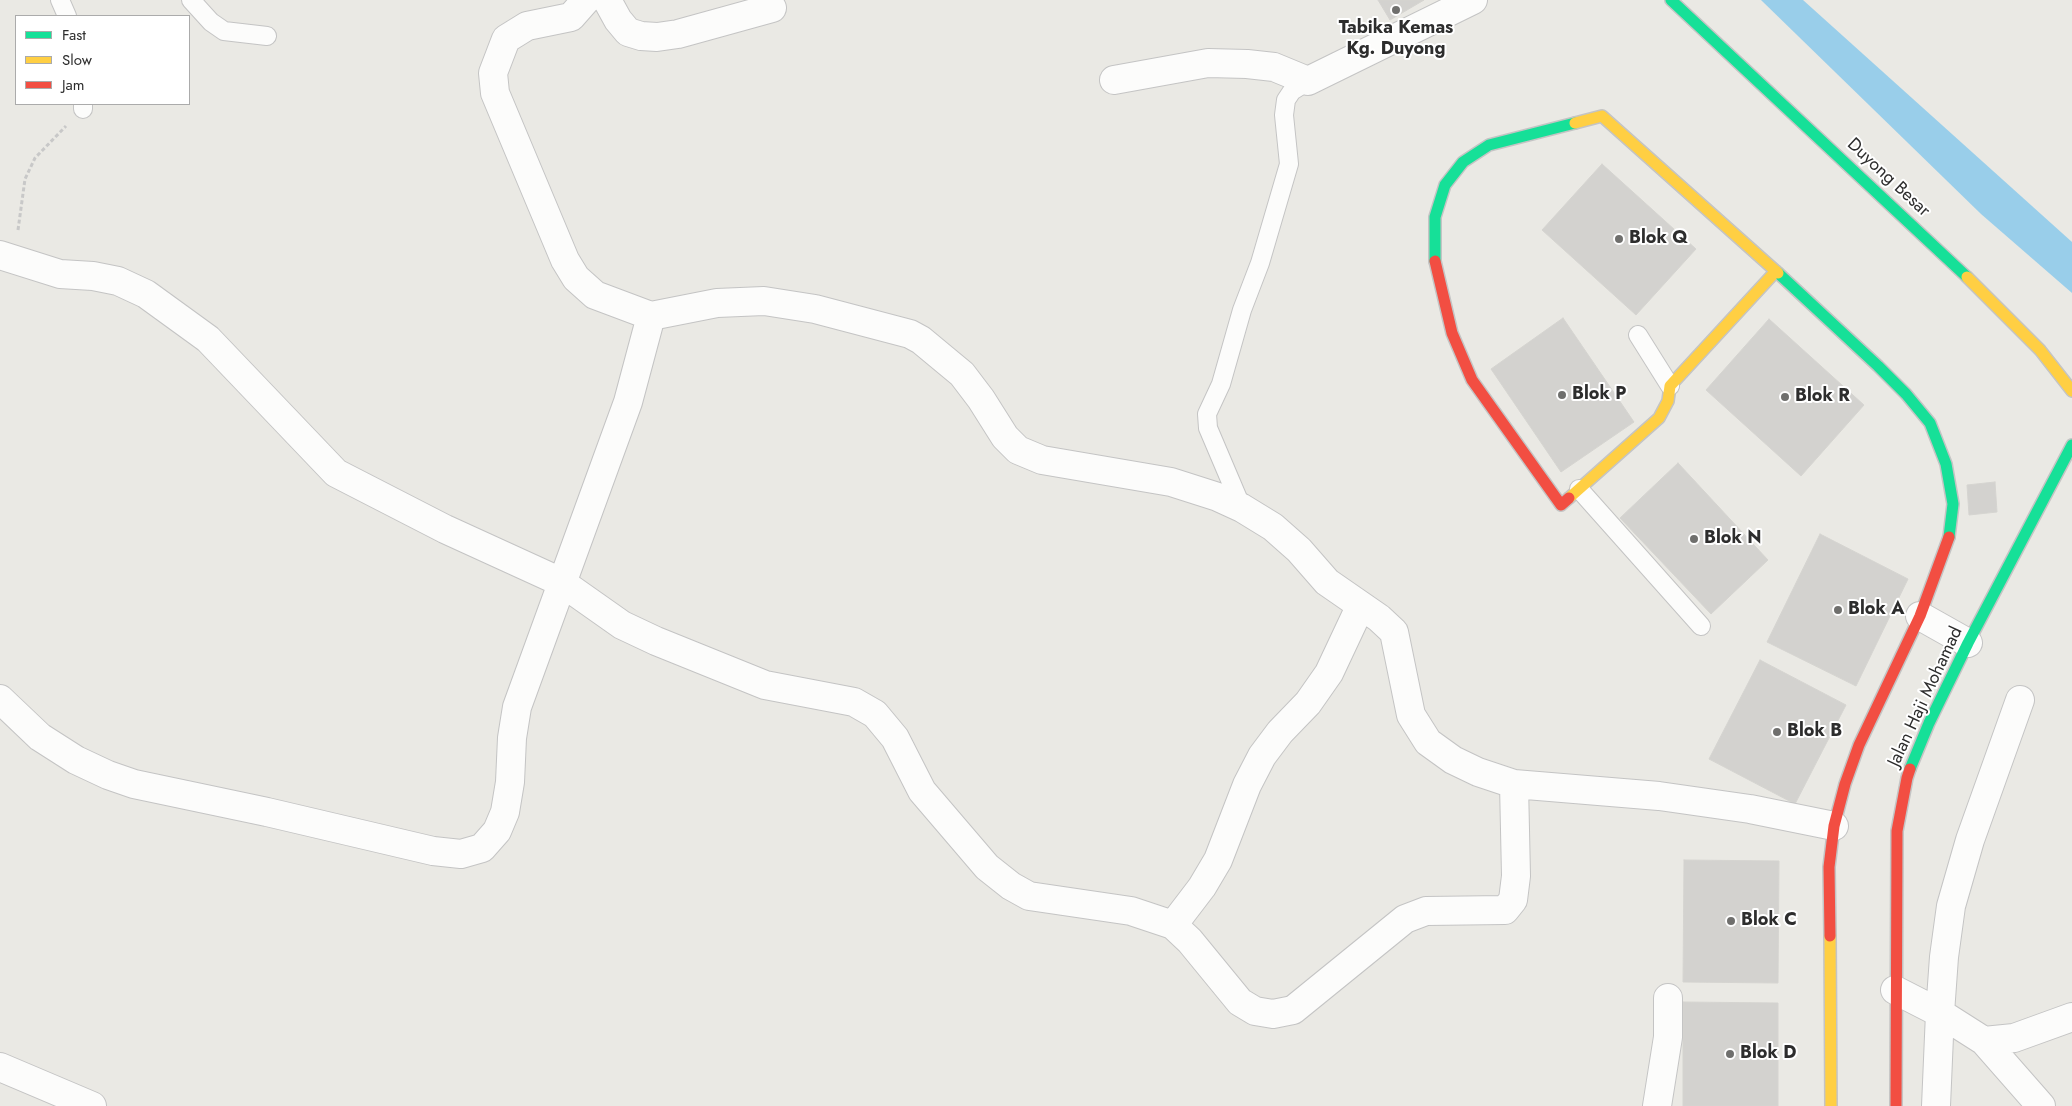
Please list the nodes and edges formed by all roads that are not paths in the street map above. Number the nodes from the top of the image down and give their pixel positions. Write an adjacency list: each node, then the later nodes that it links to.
1 (60, 0): 8 (lane)
2 (191, 0): 9 (lane)
3 (586, 0): 14 (street)
4 (607, 0): 7 (street)
5 (1473, 0): 11 (street)
6 (1671, 0): 17 (street, Duyong Besar)
7 (772, 8)
8 (66, 15)
9 (267, 36)
10 (1114, 80): 11 (street)
11 (1308, 81): 20 (lane)
12 (7, 258): 21 (street)
13 (1776, 271): 16 (street); 19 (street); 23 (street)
14 (651, 316): 20 (street); 21 (street)
15 (1638, 335): 16 (lane)
16 (1670, 386): 19 (street)
17 (2072, 391)
18 (2072, 445): 25 (street, Jalan Haji Mohamad)
19 (1579, 488): 24 (lane)
20 (1242, 508): 22 (street)
21 (562, 582): 26 (street); 30 (street)
22 (1360, 607): 28 (street); 30 (street)
23 (1920, 616): 25 (street); 29 (street)
24 (1701, 626)
25 (1968, 644): 31 (street, Jalan Haji Mohamad)
26 (0, 699)
27 (2020, 700): 33 (street)
28 (1514, 784): 29 (street); 30 (street)
29 (1834, 826): 39 (street)
30 (1173, 925)
31 (1895, 990): 33 (street); 40 (street, Jalan Haji Mohamad)
32 (1668, 998): 38 (street)
33 (1940, 1013): 35 (street); 41 (street)
34 (2072, 1017): 35 (street)
35 (1984, 1041): 42 (street)
36 (0, 1067): 37 (street)
37 (92, 1106)
38 (1657, 1106)
39 (1831, 1106)
40 (1896, 1106)
41 (1936, 1106)
42 (2041, 1106)

